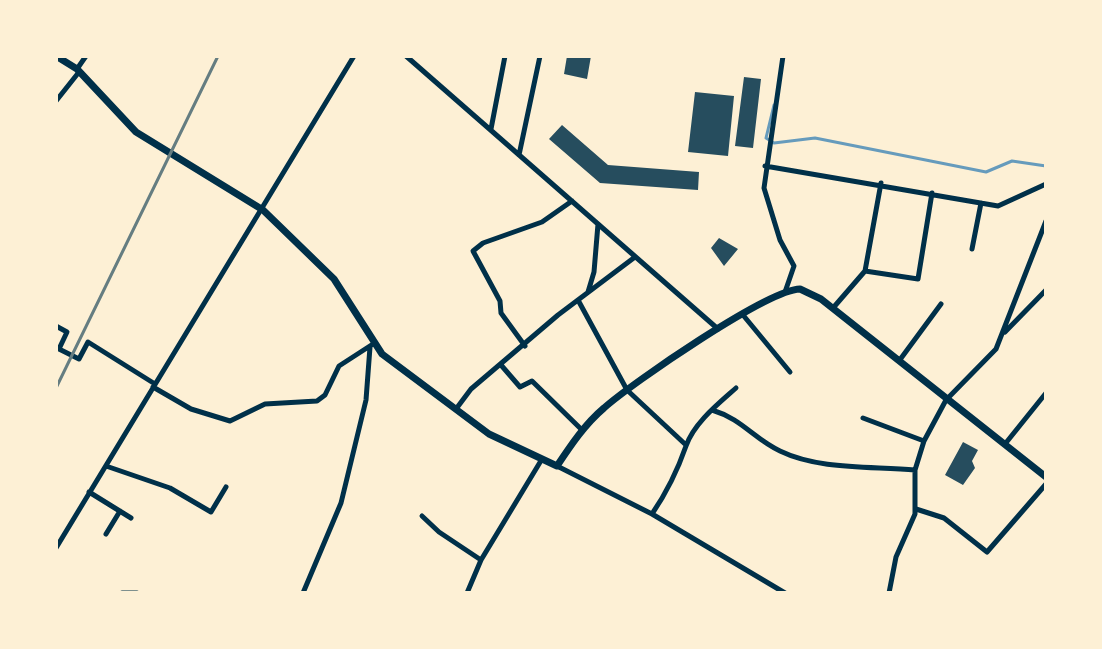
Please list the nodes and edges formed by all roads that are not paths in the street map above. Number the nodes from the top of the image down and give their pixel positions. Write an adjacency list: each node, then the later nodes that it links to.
1 (56, 56): 8 (main road)
2 (86, 56): 8 (street)
3 (354, 56): 18 (street)
4 (406, 56): 10 (street)
5 (505, 56): 10 (street)
6 (540, 56): 11 (street)
7 (783, 56): 12 (street)
8 (78, 71): 9 (street); 18 (main road)
9 (56, 101)
10 (490, 130): 11 (street)
11 (519, 155): 16 (street)
12 (765, 166): 13 (street); 25 (street)
13 (881, 183): 15 (street); 23 (street)
14 (1046, 184): 17 (street)
15 (932, 193): 17 (street); 23 (street)
16 (572, 201): 20 (street); 35 (street)
17 (981, 203): 21 (street)
18 (263, 210): 34 (main road); 39 (street)
19 (1046, 221): 33 (street)
20 (598, 224): 22 (street); 26 (street)
21 (972, 249)
22 (635, 257): 26 (street); 32 (street)
23 (865, 271): 29 (street)
24 (1046, 290): 33 (street)
25 (785, 292): 29 (main road); 30 (main road)
26 (588, 293): 27 (street)
27 (578, 300): 35 (street); 41 (street)
28 (941, 304): 36 (street)
29 (833, 308): 36 (main road)
30 (743, 315): 32 (main road); 38 (street)
31 (56, 326): 39 (street)
32 (718, 329): 41 (main road)
33 (1001, 335): 43 (street)
34 (372, 346): 39 (street); 44 (main road); 69 (street)
35 (525, 346): 37 (street)
36 (899, 361): 43 (main road)
37 (501, 365): 44 (street); 47 (street)
38 (790, 372)
39 (154, 386): 52 (street)
40 (736, 388): 45 (street)
41 (627, 390): 47 (main road); 50 (street)
42 (1046, 393): 49 (street)
43 (946, 400): 48 (street); 49 (main road)
44 (456, 409): 51 (main road)
45 (712, 410): 50 (street); 54 (street)
46 (863, 418): 48 (street)
47 (582, 430): 53 (main road)
48 (924, 441): 54 (street)
49 (1005, 444): 55 (main road)
50 (686, 445): 61 (street)
51 (542, 459): 53 (main road); 66 (street)
52 (106, 466): 57 (street); 58 (street)
53 (557, 466): 61 (street)
54 (915, 470): 59 (street)
55 (1046, 477)
56 (1046, 484): 59 (street)
57 (226, 487)
58 (89, 492): 60 (street); 65 (street)
59 (916, 509): 72 (street)
60 (120, 511): 63 (street); 64 (street)
61 (652, 514): 71 (street)
62 (422, 516): 66 (street)
63 (131, 518)
64 (106, 534)
65 (56, 548)
66 (481, 560): 70 (street)
67 (122, 593): 68 (street)
68 (137, 593)
69 (303, 593)
70 (467, 593)
71 (785, 593)
72 (889, 593)

